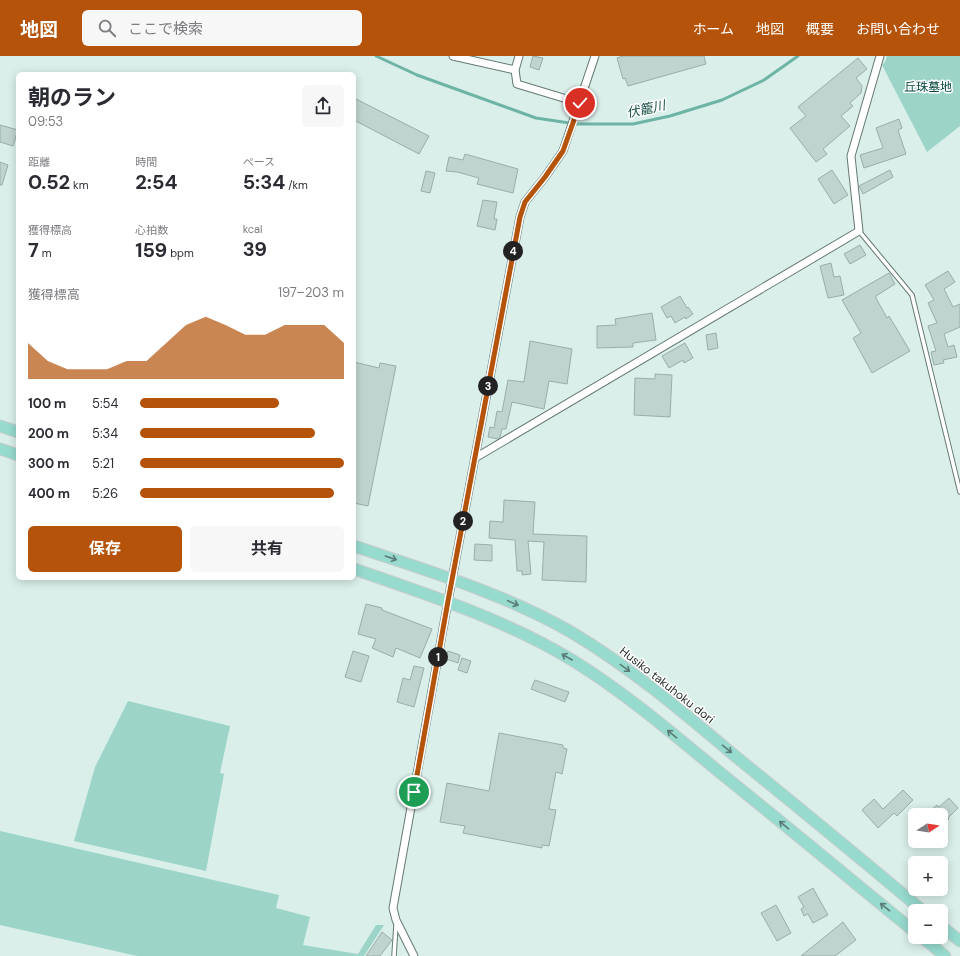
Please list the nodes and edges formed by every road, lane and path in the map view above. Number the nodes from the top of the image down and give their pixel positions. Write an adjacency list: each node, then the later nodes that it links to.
1 (453, 56): 5 (street)
2 (519, 56): 6 (street)
3 (595, 56): 7 (street)
4 (880, 56): 8 (street)
5 (468, 57): 6 (street)
6 (515, 70): 7 (street)
7 (579, 105): 13 (street)
8 (859, 231): 13 (street); 14 (lane)
9 (0, 426): 10 (main road)
10 (16, 431)
11 (0, 449): 12 (main road)
12 (16, 454)
13 (475, 458): 17 (street)
14 (960, 492)
15 (356, 547): 17 (main road, Husiko takuhoku dori, one-way to 17)
16 (356, 570): 18 (main road)
17 (452, 579): 18 (street); 19 (main road, Husiko takuhoku dori, one-way to 19)
18 (448, 601): 20 (street); 21 (main road, one-way to 18)
19 (915, 904)
20 (396, 920): 25 (lane); 26 (street)
21 (908, 926)
22 (948, 932): 23 (main road)
23 (960, 941)
24 (930, 944): 27 (main road)
25 (394, 956)
26 (414, 956)
27 (945, 956)

